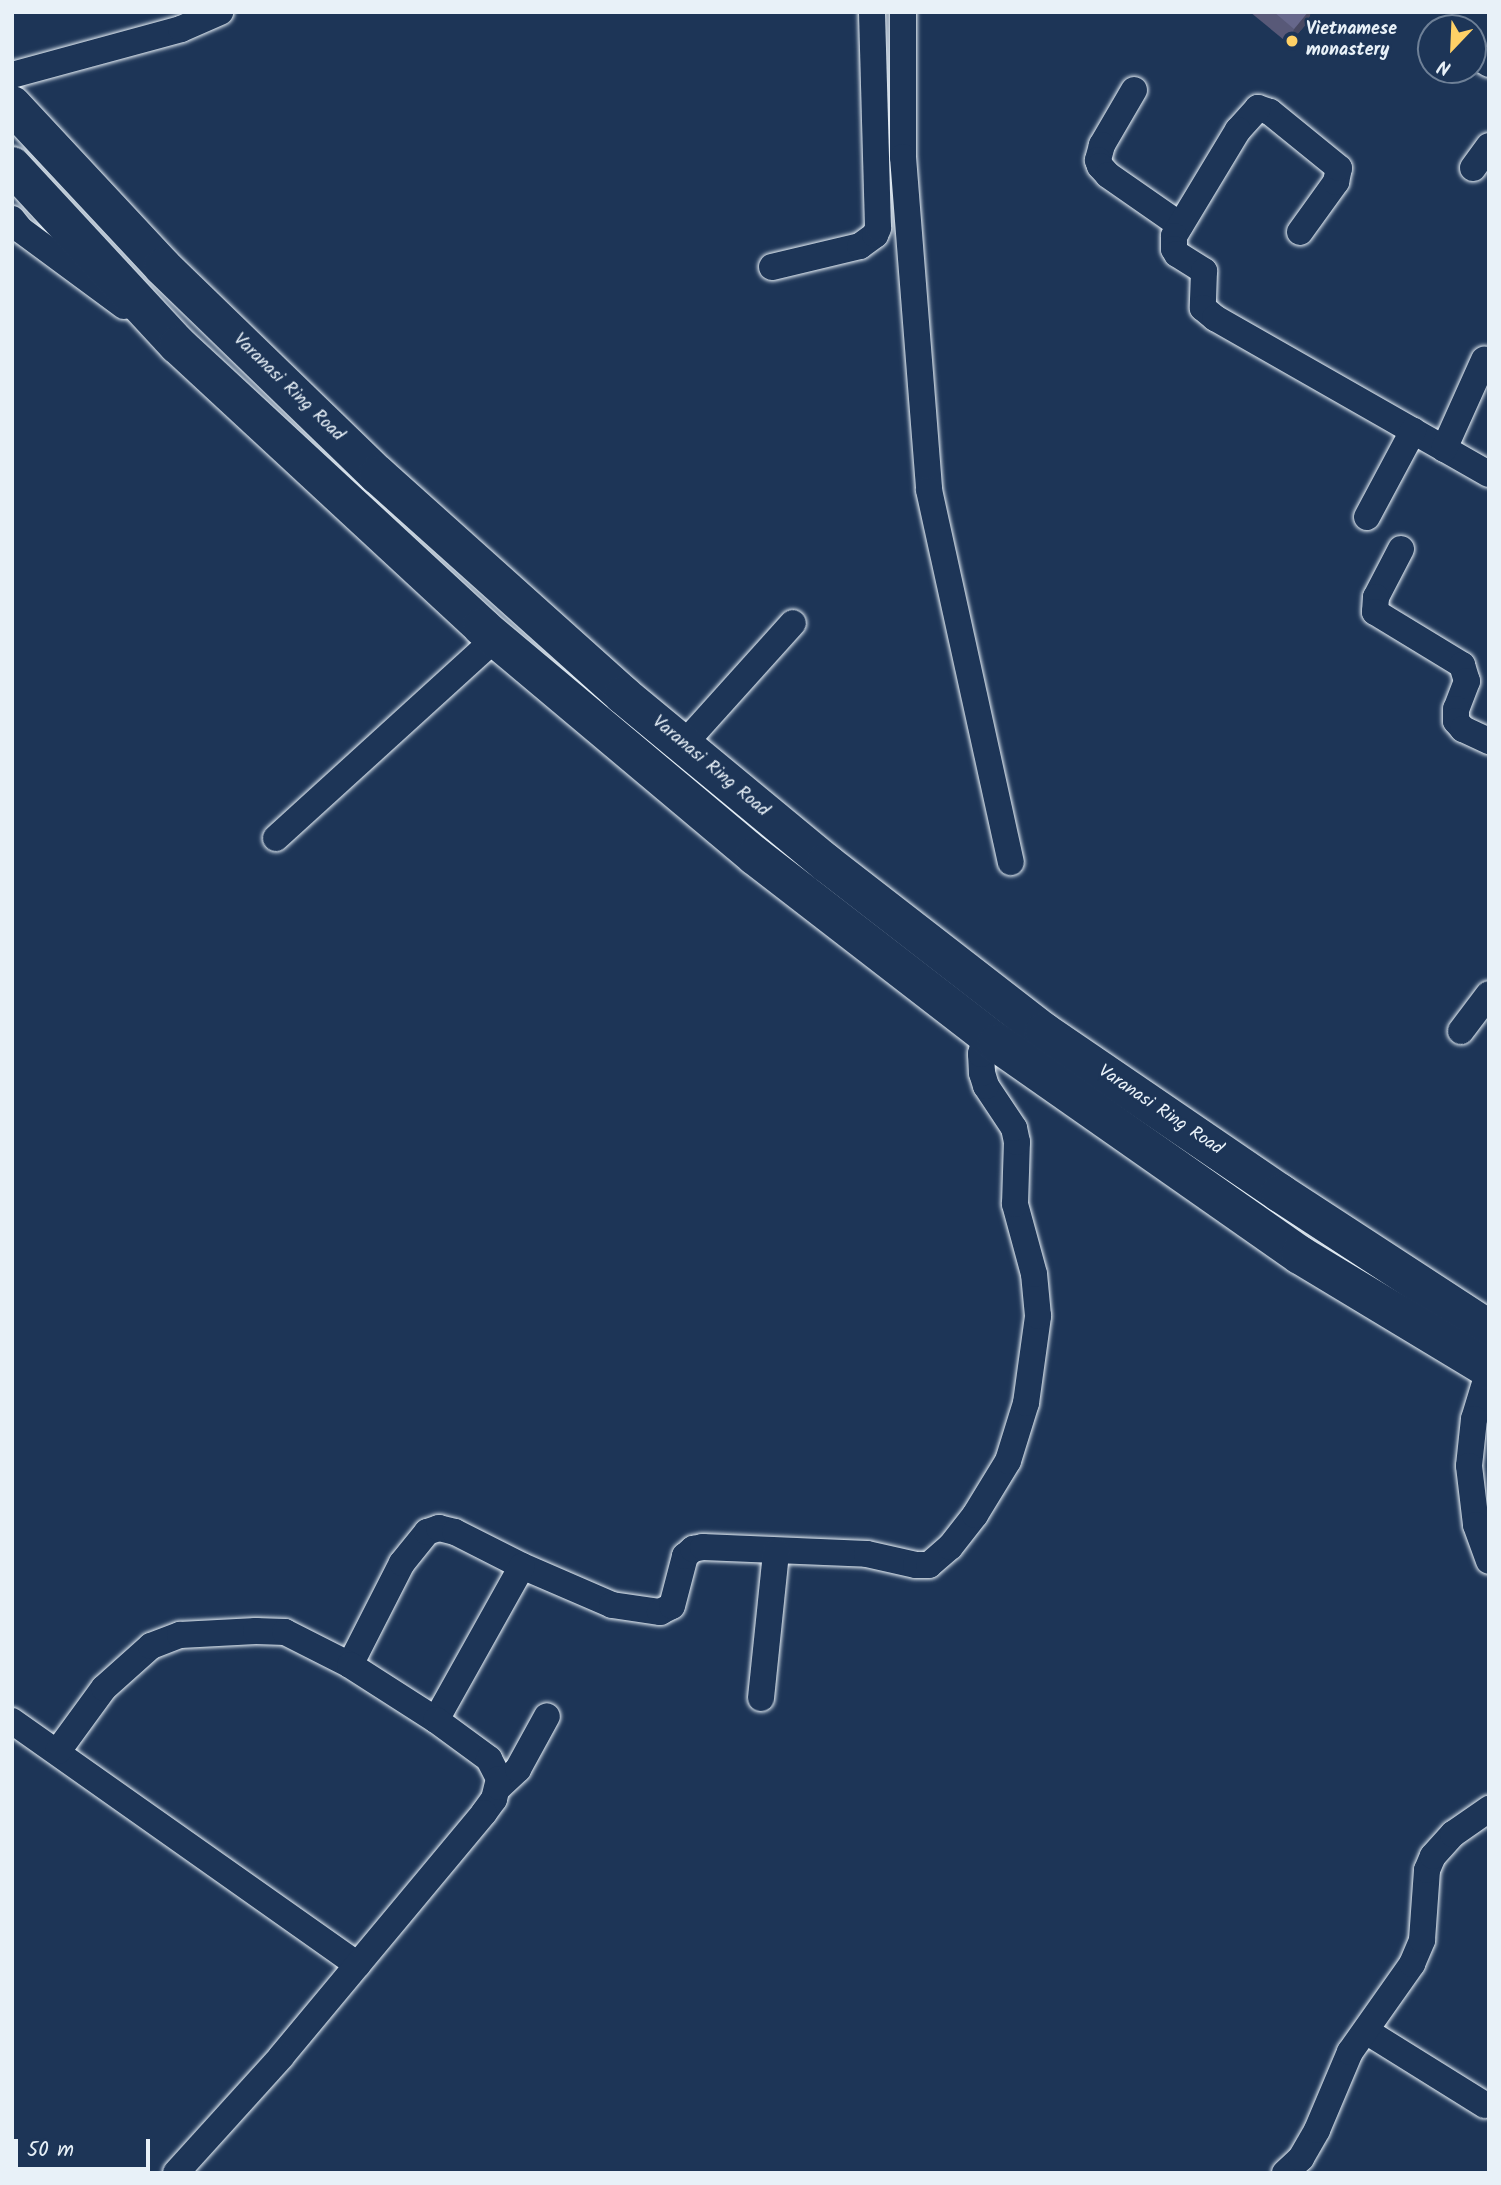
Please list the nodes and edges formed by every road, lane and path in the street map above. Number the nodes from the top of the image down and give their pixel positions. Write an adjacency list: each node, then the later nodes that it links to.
1 (220, 12): 4 (street)
2 (872, 12): 13 (street)
3 (903, 12): 26 (street)
4 (12, 75)
5 (1134, 90): 11 (street)
6 (12, 105): 24 (highway, Varanasi Ring Road)
7 (1489, 146): 9 (street)
8 (12, 166): 14 (highway, Varanasi Ring Road)
9 (1473, 168)
10 (12, 219): 14 (street)
11 (1180, 225): 12 (street); 16 (street)
12 (1300, 232)
13 (772, 267)
14 (178, 345): 22 (highway, Varanasi Ring Road)
15 (1484, 360): 17 (street)
16 (1413, 431): 17 (street); 19 (street)
17 (1444, 449): 18 (street)
18 (1489, 474)
19 (1367, 517)
20 (1401, 549): 23 (street)
21 (793, 623): 24 (street)
22 (496, 638): 25 (street); 29 (highway, Varanasi Ring Road)
23 (1489, 741)
24 (684, 745): 30 (highway, Varanasi Ring Road)
25 (276, 838)
26 (1011, 862)
27 (1488, 995): 28 (street)
28 (1461, 1031)
29 (986, 1034): 31 (highway, Varanasi Ring Road); 32 (street)
30 (1488, 1326)
31 (1489, 1369): 33 (street)
32 (776, 1552): 34 (street); 36 (street)
33 (1489, 1561)
34 (522, 1566): 35 (street); 38 (street)
35 (350, 1665): 38 (street); 40 (street)
36 (761, 1698)
37 (547, 1716): 41 (street)
38 (436, 1720): 41 (street)
39 (12, 1721): 40 (street)
40 (58, 1751): 43 (street)
41 (499, 1787): 43 (street)
42 (1489, 1809): 44 (street)
43 (358, 1965): 46 (street)
44 (1366, 2031): 45 (street); 47 (street)
45 (1485, 2105)
46 (176, 2173)
47 (1285, 2173)

